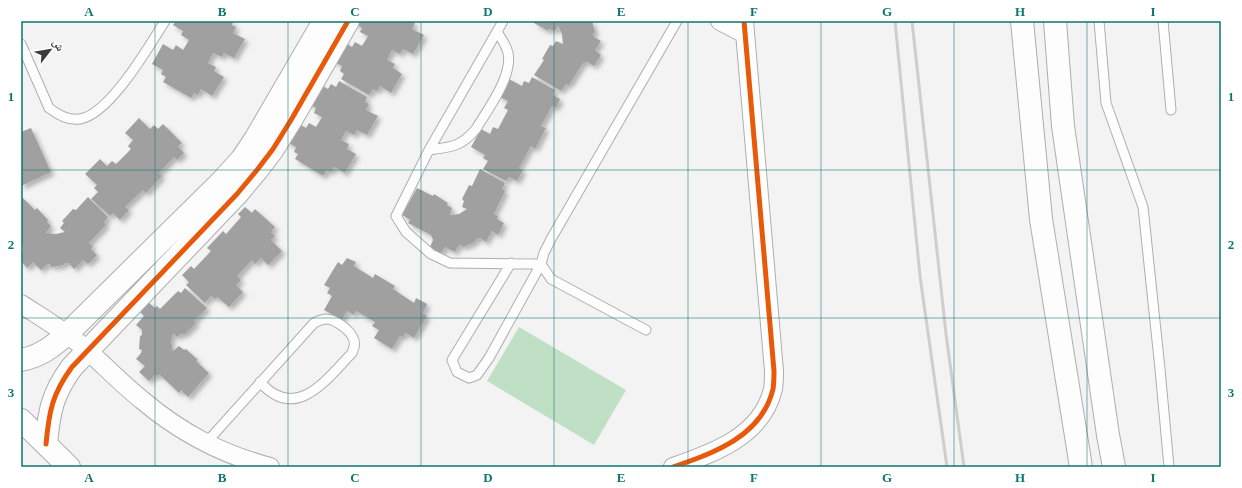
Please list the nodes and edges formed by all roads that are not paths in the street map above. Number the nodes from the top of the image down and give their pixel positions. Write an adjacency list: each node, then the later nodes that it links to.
1 (165, 21): 13 (lane)
2 (324, 21): 20 (main road)
3 (348, 21): 21 (main road)
4 (503, 21): 12 (lane)
5 (677, 21): 17 (lane)
6 (720, 21): 11 (street)
7 (1022, 21): 30 (main road)
8 (1055, 21): 31 (main road)
9 (1098, 21): 32 (lane)
10 (1163, 21): 14 (lane)
11 (745, 28): 29 (street)
12 (497, 32): 15 (lane); 15 (lane)
13 (21, 44)
14 (1171, 110)
15 (429, 150): 16 (lane)
16 (511, 263): 17 (lane); 17 (lane)
17 (541, 264): 19 (lane)
18 (21, 304): 20 (street)
19 (646, 330)
20 (67, 334): 21 (street); 22 (main road)
21 (88, 350): 25 (street); 26 (main road)
22 (21, 360)
23 (260, 382): 23 (lane); 25 (lane)
24 (21, 420): 26 (main road)
25 (205, 444): 28 (street)
26 (57, 455): 27 (main road)
27 (87, 467)
28 (270, 467)
29 (673, 467)
30 (1081, 467)
31 (1114, 467)
32 (1169, 467)

